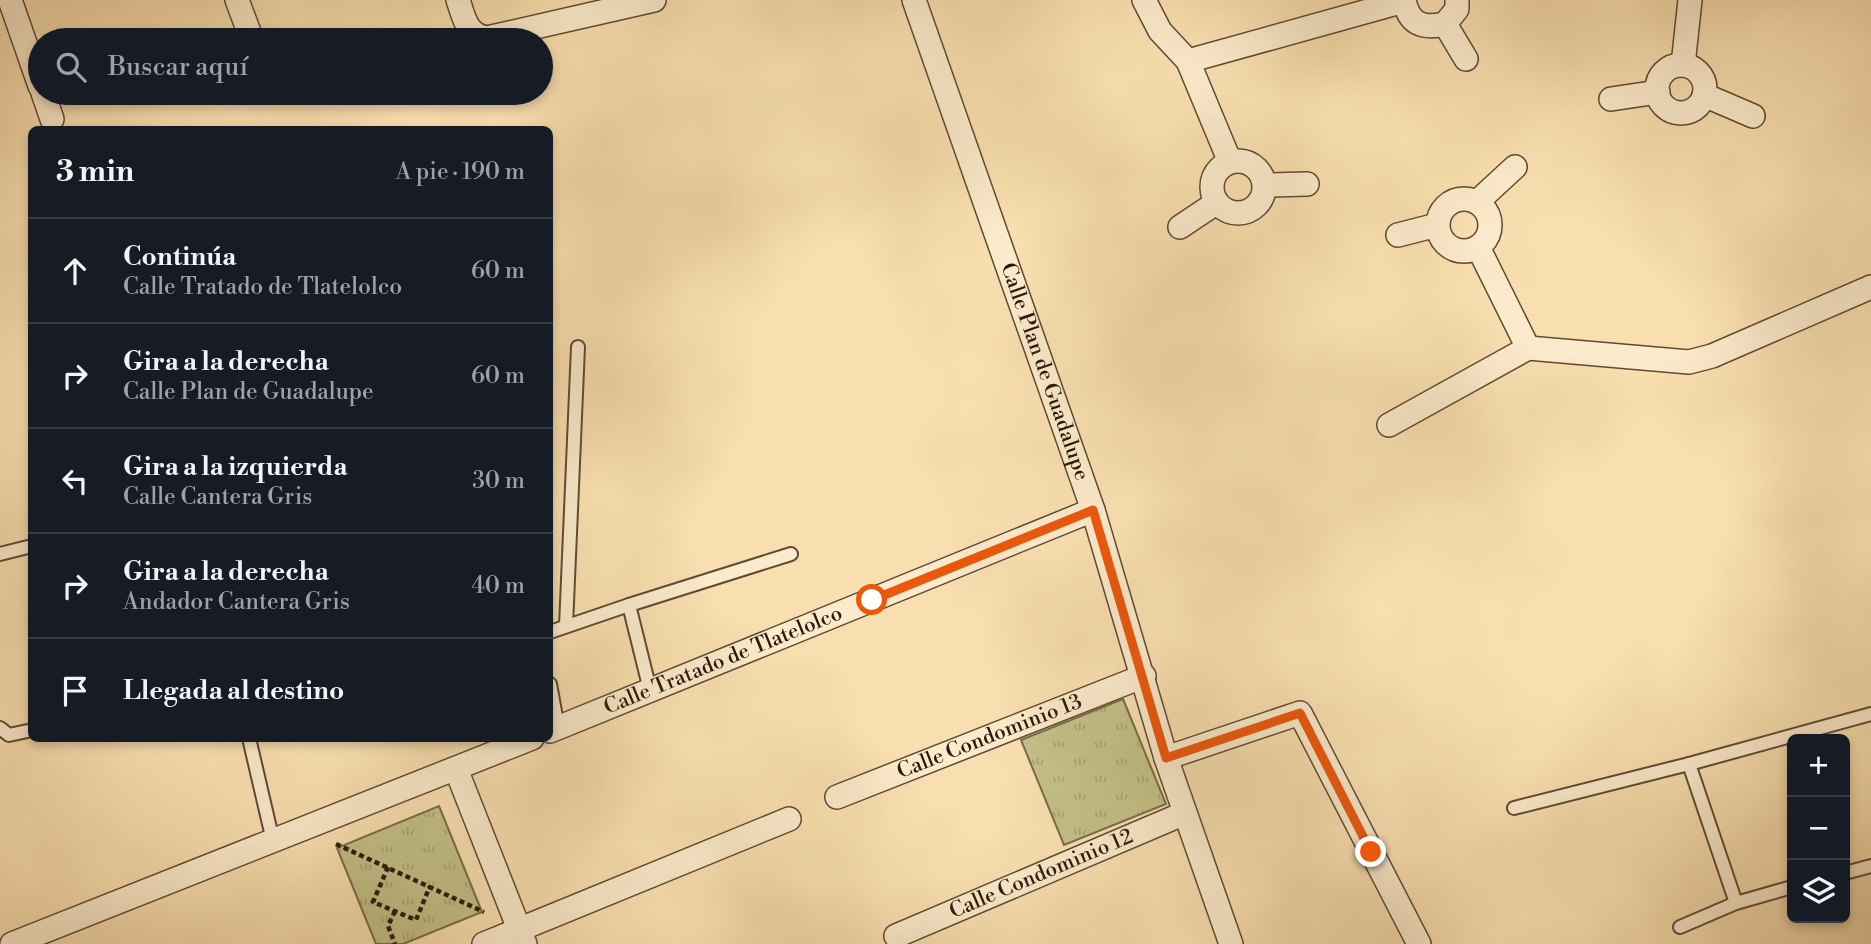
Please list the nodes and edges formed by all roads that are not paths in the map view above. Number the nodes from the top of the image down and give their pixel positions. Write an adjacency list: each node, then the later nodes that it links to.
1 (10, 0): 14 (street)
2 (237, 0): 11 (street)
3 (458, 0): 12 (street)
4 (654, 0): 13 (street)
5 (915, 0): 38 (street, Calle Plan de Guadalupe)
6 (1144, 0): 16 (street)
7 (1404, 0): 10 (street); 16 (street)
8 (1457, 0): 10 (street)
9 (1690, 0): 17 (street)
10 (1445, 24): 15 (street)
11 (248, 28)
12 (468, 28)
13 (533, 28)
14 (28, 52)
15 (1466, 59)
16 (1188, 61): 24 (street)
17 (1683, 65): 18 (street); 19 (street)
18 (1658, 92): 19 (street); 20 (street)
19 (1704, 95): 22 (street)
20 (1611, 99)
21 (47, 105): 23 (street)
22 (1753, 116)
23 (52, 120)
24 (1230, 162): 27 (street); 29 (street)
25 (1515, 167): 28 (street)
26 (1307, 184): 27 (street)
27 (1265, 185): 29 (street)
28 (1477, 202): 30 (street); 33 (street)
29 (1216, 203): 31 (street)
30 (1437, 225): 32 (street); 33 (street)
31 (1180, 227)
32 (1398, 235)
33 (1478, 247): 36 (street)
34 (1871, 287): 36 (street)
35 (578, 347): 43 (lane)
36 (1528, 348): 37 (street)
37 (1389, 425)
38 (1093, 510): 45 (street, Calle Plan de Guadalupe); 46 (street, Calle Tratado de Tlatelolco)
39 (28, 547): 40 (lane)
40 (0, 554)
41 (791, 554): 42 (lane)
42 (629, 605): 43 (lane); 46 (lane)
43 (566, 626): 44 (lane)
44 (553, 631)
45 (1144, 676): 53 (street, Calle Plan de Guadalupe); 56 (street, Calle Condominio 13)
46 (650, 690): 49 (street, Calle Tratado de Tlatelolco)
47 (1871, 714): 54 (lane)
48 (0, 728): 50 (lane)
49 (554, 729)
50 (28, 731)
51 (250, 742): 60 (lane)
52 (522, 742): 55 (street)
53 (1166, 758): 58 (street, Calle Plan de Guadalupe); 71 (street)
54 (1689, 764): 57 (lane); 64 (lane)
55 (456, 769): 60 (street); 67 (street)
56 (837, 797)
57 (1514, 808)
58 (1185, 813): 66 (street, Calle Condominio 12); 70 (street, Calle Plan de Guadalupe)
59 (789, 819): 67 (street)
60 (273, 841): 68 (street)
61 (1871, 866): 62 (lane)
62 (1850, 872)
63 (1787, 888): 64 (lane)
64 (1735, 902): 65 (lane)
65 (1680, 927)
66 (896, 936)
67 (522, 937): 69 (street)
68 (12, 944)
69 (484, 944)
70 (1231, 944)
71 (1419, 944)

